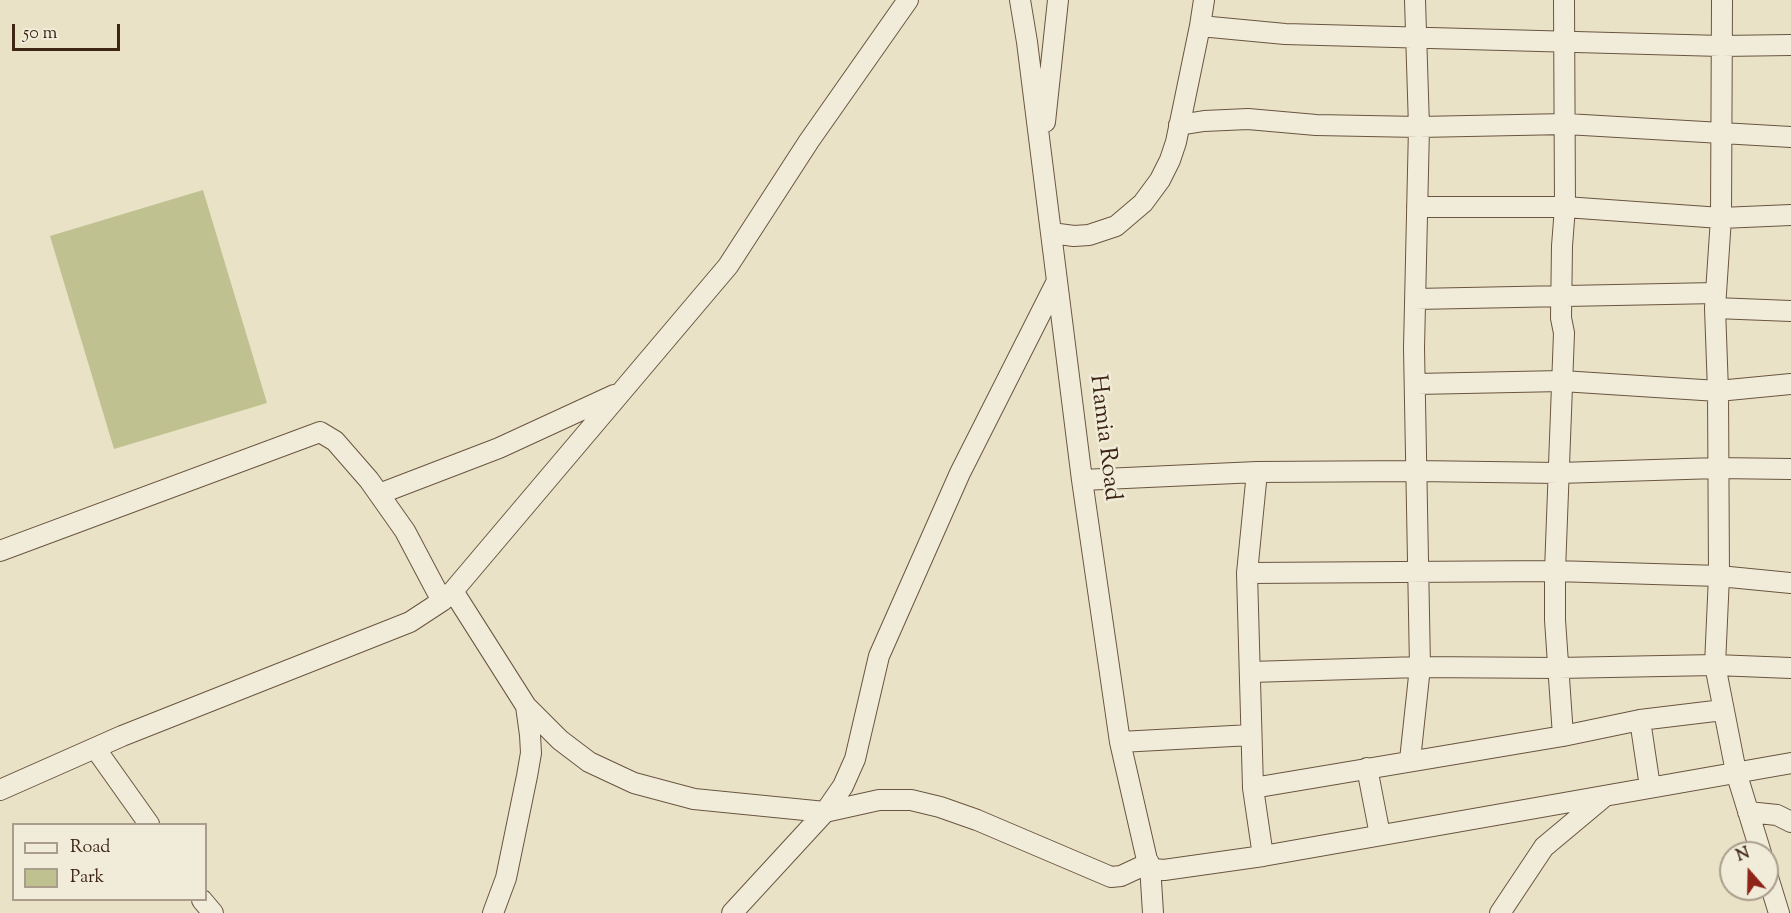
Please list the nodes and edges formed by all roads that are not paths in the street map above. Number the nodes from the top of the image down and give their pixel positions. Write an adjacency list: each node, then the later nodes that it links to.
1 (908, 0): 33 (street)
2 (1020, 0): 18 (street, Hamia Road)
3 (1058, 0): 18 (street)
4 (1204, 0): 8 (street)
5 (1415, 0): 9 (street)
6 (1564, 0): 10 (street)
7 (1722, 0): 12 (street)
8 (1200, 26): 9 (street); 14 (street)
9 (1415, 38): 10 (street); 15 (street)
10 (1566, 41): 12 (street); 13 (street)
11 (1791, 45): 12 (street)
12 (1721, 46): 16 (street)
13 (1566, 124): 15 (street); 16 (street); 20 (street)
14 (1179, 125): 15 (street); 23 (street)
15 (1419, 127): 19 (street)
16 (1722, 133): 17 (street); 22 (street)
17 (1791, 137)
18 (1041, 155): 23 (street, Hamia Road)
19 (1417, 207): 20 (street); 26 (street)
20 (1565, 207): 22 (street); 25 (street)
21 (1791, 214): 22 (street)
22 (1721, 218): 27 (street)
23 (1051, 233): 24 (street, Hamia Road)
24 (1057, 281): 39 (street, Hamia Road); 68 (street)
25 (1561, 297): 26 (street); 27 (street); 29 (street)
26 (1414, 299): 30 (street)
27 (1716, 301): 28 (street); 32 (street)
28 (1791, 310)
29 (1562, 381): 30 (street); 32 (street); 38 (street)
30 (1416, 384): 36 (street)
31 (1791, 384): 32 (street)
32 (1718, 390): 34 (street)
33 (620, 392): 40 (street); 47 (street)
34 (1717, 468): 35 (street); 38 (street); 45 (street)
35 (1791, 469)
36 (1416, 471): 37 (street); 38 (street); 43 (street)
37 (1257, 472): 39 (street); 44 (street)
38 (1559, 473): 42 (street)
39 (1082, 480): 58 (street, Hamia Road)
40 (379, 494): 41 (street); 47 (street)
41 (0, 551)
42 (1555, 571): 43 (street); 45 (street); 50 (street)
43 (1418, 572): 44 (street); 49 (street)
44 (1247, 573): 52 (street)
45 (1719, 576): 46 (street); 48 (street)
46 (1791, 583)
47 (448, 596): 53 (street); 59 (street)
48 (1715, 665): 50 (street); 51 (street); 54 (street)
49 (1420, 667): 50 (street); 52 (street); 60 (street)
50 (1558, 668): 57 (street)
51 (1791, 668)
52 (1250, 672): 56 (street)
53 (526, 706): 68 (street); 78 (street)
54 (1723, 710): 55 (street); 63 (street)
55 (1640, 720): 57 (street); 64 (street)
56 (1251, 735): 58 (street); 65 (street)
57 (1563, 736): 60 (street)
58 (1120, 742): 75 (street, Hamia Road)
59 (95, 748): 66 (street); 71 (street)
60 (1410, 760): 62 (street)
61 (1791, 762): 63 (street)
62 (1367, 768): 65 (street); 72 (street)
63 (1736, 772): 64 (street); 69 (street)
64 (1650, 787): 67 (street)
65 (1253, 788): 74 (street)
66 (0, 790)
67 (1608, 794): 72 (street); 81 (street)
68 (825, 812): 75 (street); 79 (street)
69 (1748, 812): 70 (street); 73 (street)
70 (1791, 822)
71 (148, 823)
72 (1380, 836): 74 (street)
73 (1757, 841)
74 (1263, 856): 75 (street)
75 (1154, 866): 80 (street, Hamia Road)
76 (203, 901): 77 (street)
77 (213, 913)
78 (493, 913)
79 (732, 913)
80 (1154, 913)
81 (1500, 913)

